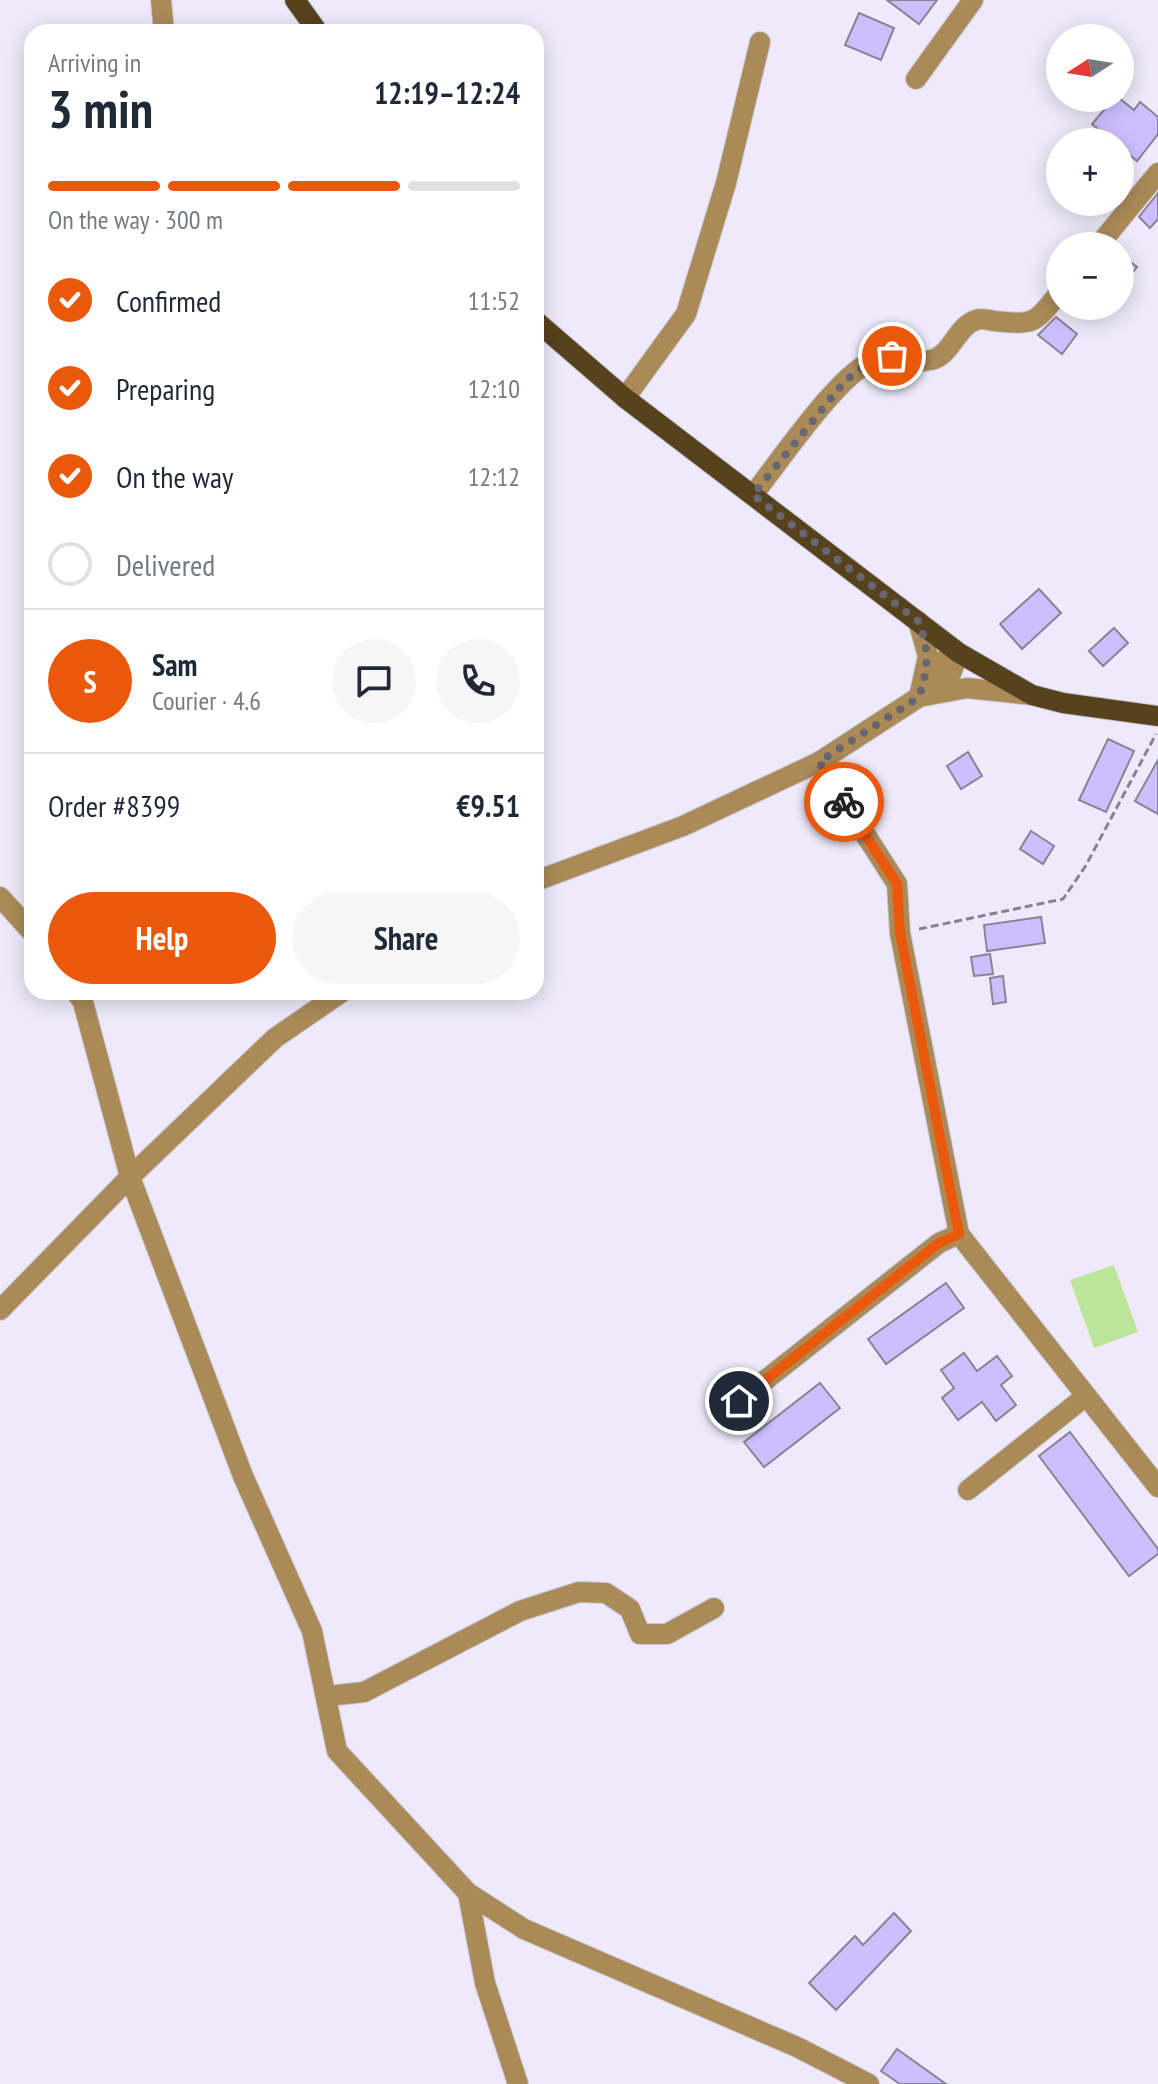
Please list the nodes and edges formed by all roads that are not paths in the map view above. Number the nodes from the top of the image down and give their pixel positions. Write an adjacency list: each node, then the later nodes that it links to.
1 (161, 0): 4 (street)
2 (295, 0): 5 (main road)
3 (973, 0): 7 (street)
4 (163, 24)
5 (312, 24)
6 (760, 42): 12 (street)
7 (916, 79)
8 (1158, 173): 9 (street)
9 (1110, 232)
10 (1046, 309): 13 (street)
11 (544, 328): 12 (main road)
12 (625, 398): 13 (main road)
13 (753, 495): 14 (main road)
14 (918, 621): 15 (main road); 16 (street)
15 (959, 653): 16 (street); 17 (main road)
16 (926, 692): 17 (street); 19 (street)
17 (1032, 695): 18 (main road)
18 (1158, 716)
19 (819, 762): 20 (street); 26 (street)
20 (544, 878)
21 (0, 897): 22 (street)
22 (24, 923)
23 (82, 1000): 25 (street)
24 (330, 1000): 25 (street)
25 (130, 1177): 27 (street); 33 (street)
26 (959, 1234): 28 (street); 29 (street)
27 (0, 1310)
28 (1086, 1396): 30 (street); 31 (street)
29 (739, 1401)
30 (1158, 1487)
31 (968, 1490)
32 (714, 1608): 33 (street)
33 (328, 1696): 34 (street)
34 (468, 1893): 35 (street); 36 (street)
35 (518, 2084)
36 (869, 2084)

